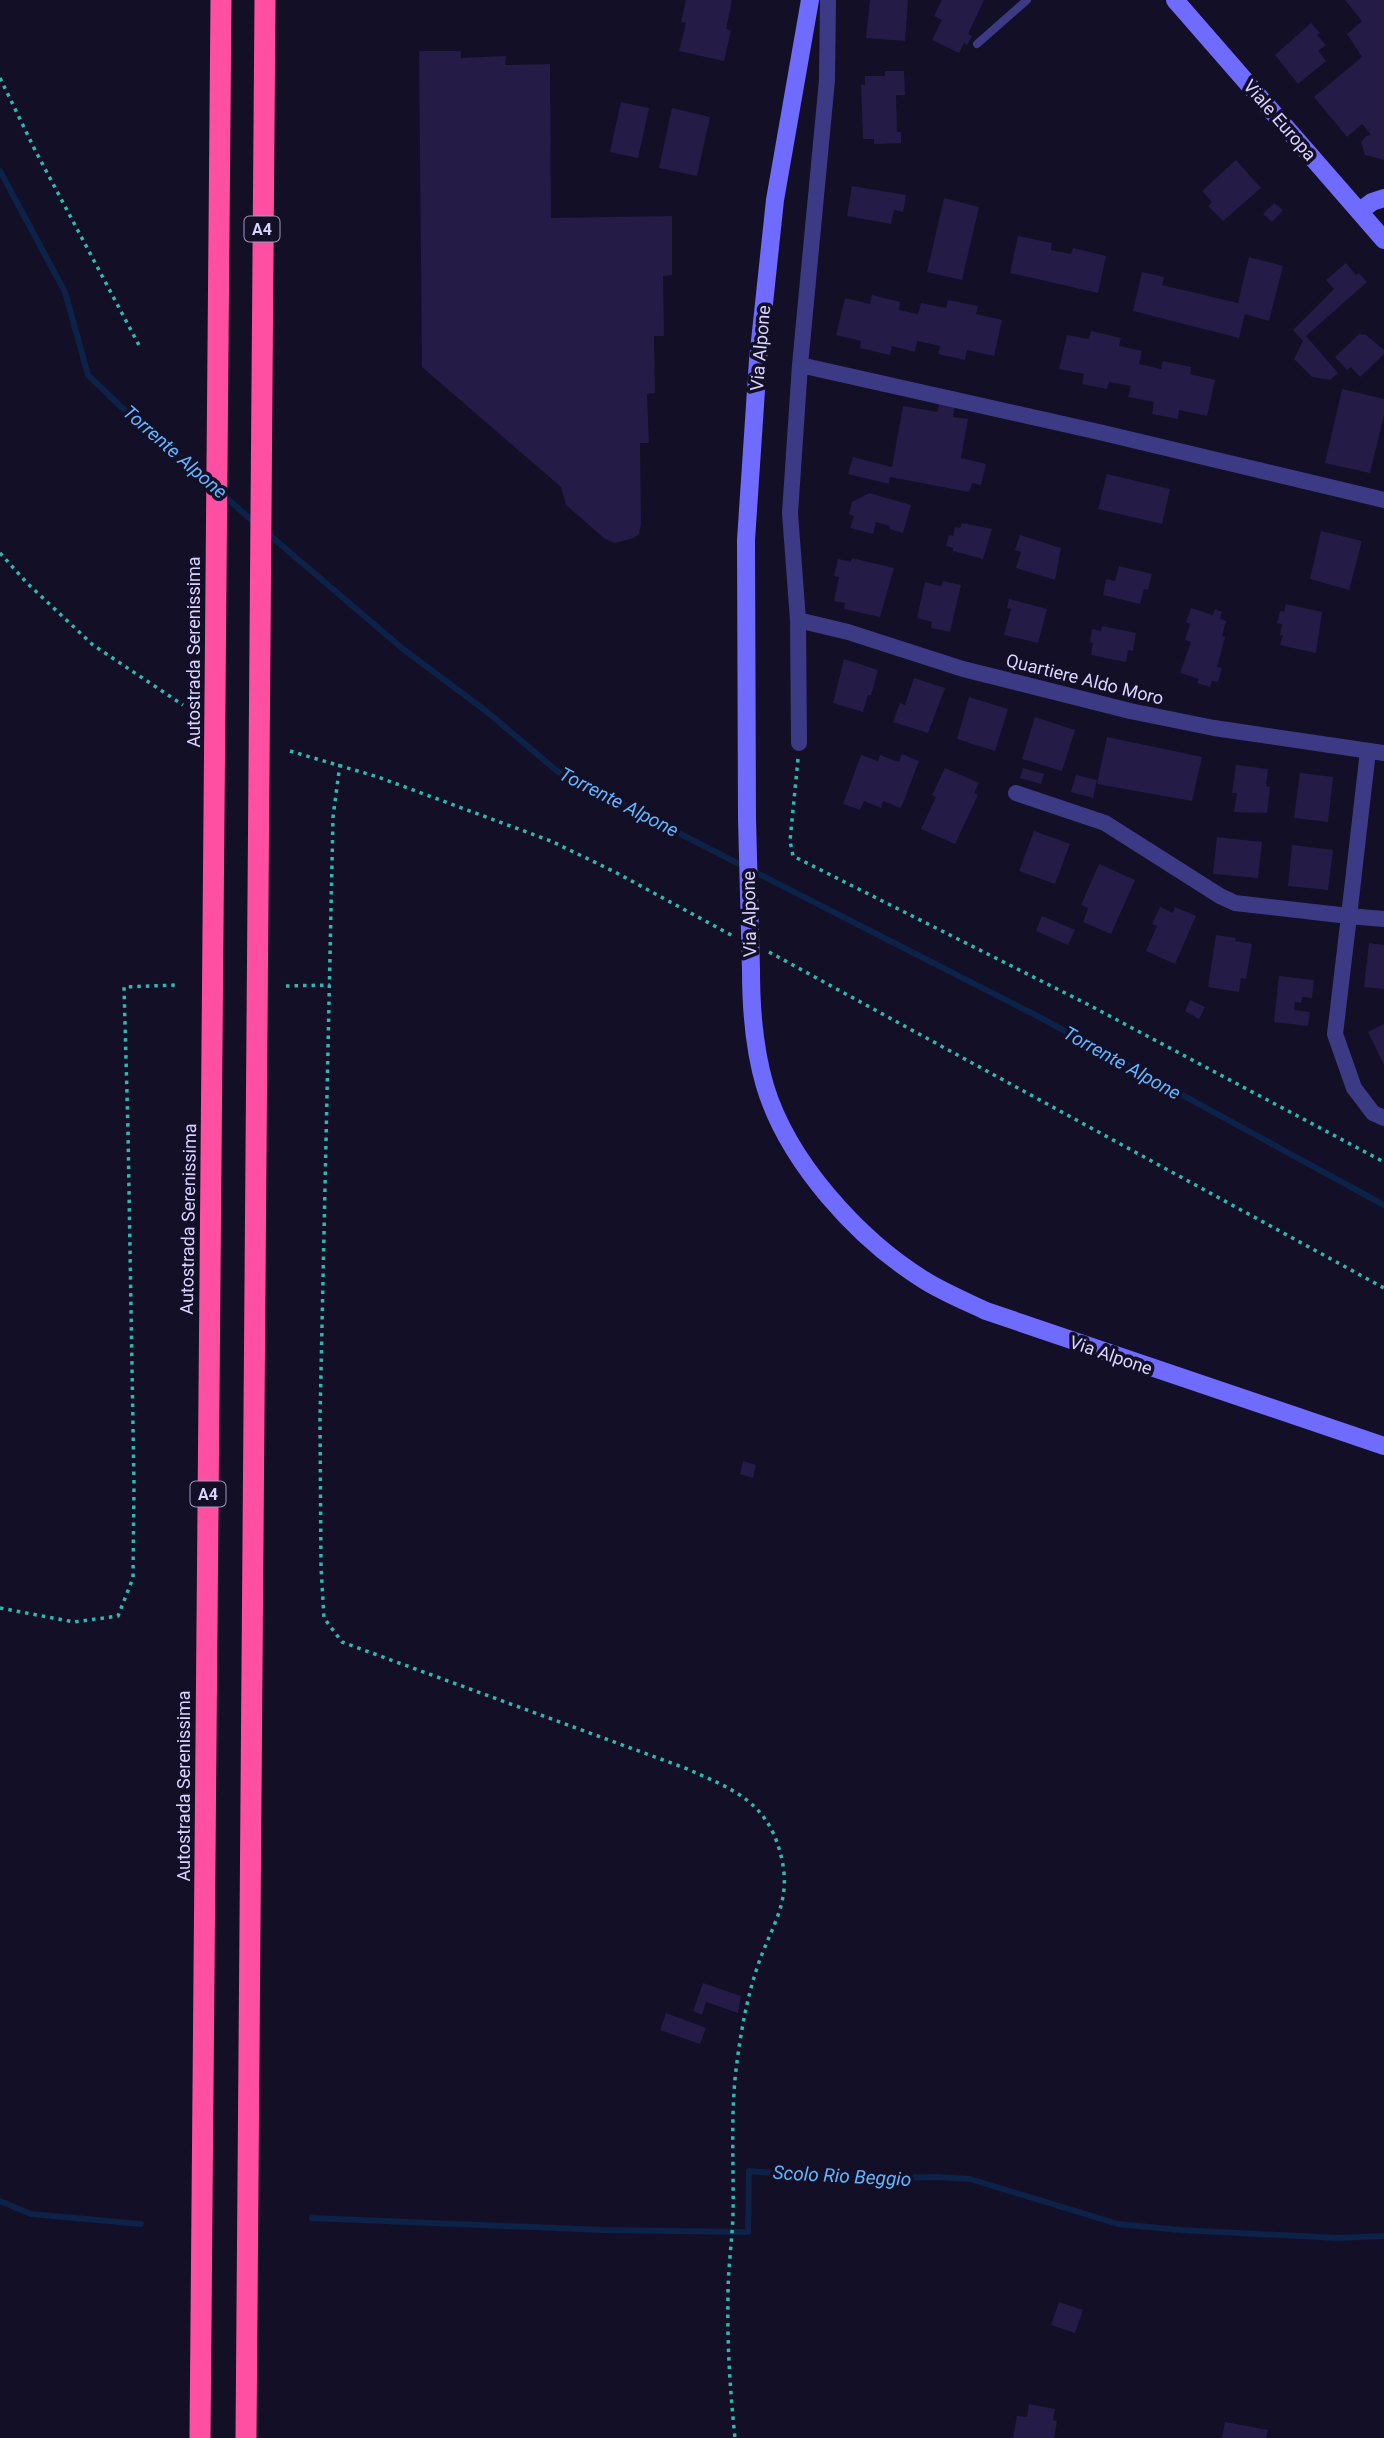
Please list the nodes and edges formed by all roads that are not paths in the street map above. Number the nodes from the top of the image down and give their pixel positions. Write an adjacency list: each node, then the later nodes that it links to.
1 (221, 0): 21 (highway, Autostrada Serenissima / A4)
2 (265, 0): 22 (highway, A4)
3 (810, 0): 20 (main road, Via Alpone, bridge)
4 (828, 0): 11 (street)
5 (1027, 0): 7 (lane)
6 (1175, 0): 9 (main road, Viale Europa)
7 (977, 44)
8 (1384, 198): 9 (main road)
9 (1360, 211): 10 (main road, Viale Europa)
10 (1384, 240)
11 (800, 365): 12 (street); 13 (street)
12 (1384, 500)
13 (798, 620): 14 (street); 15 (street, Quartiere Aldo Moro)
14 (800, 743)
15 (1376, 752): 17 (street, Quartiere Aldo Moro)
16 (1016, 793): 17 (street)
17 (1349, 916): 18 (street); 19 (street, Quartiere Aldo Moro)
18 (1384, 919)
19 (1384, 1118)
20 (1384, 1446)
21 (200, 2438)
22 (246, 2438)

